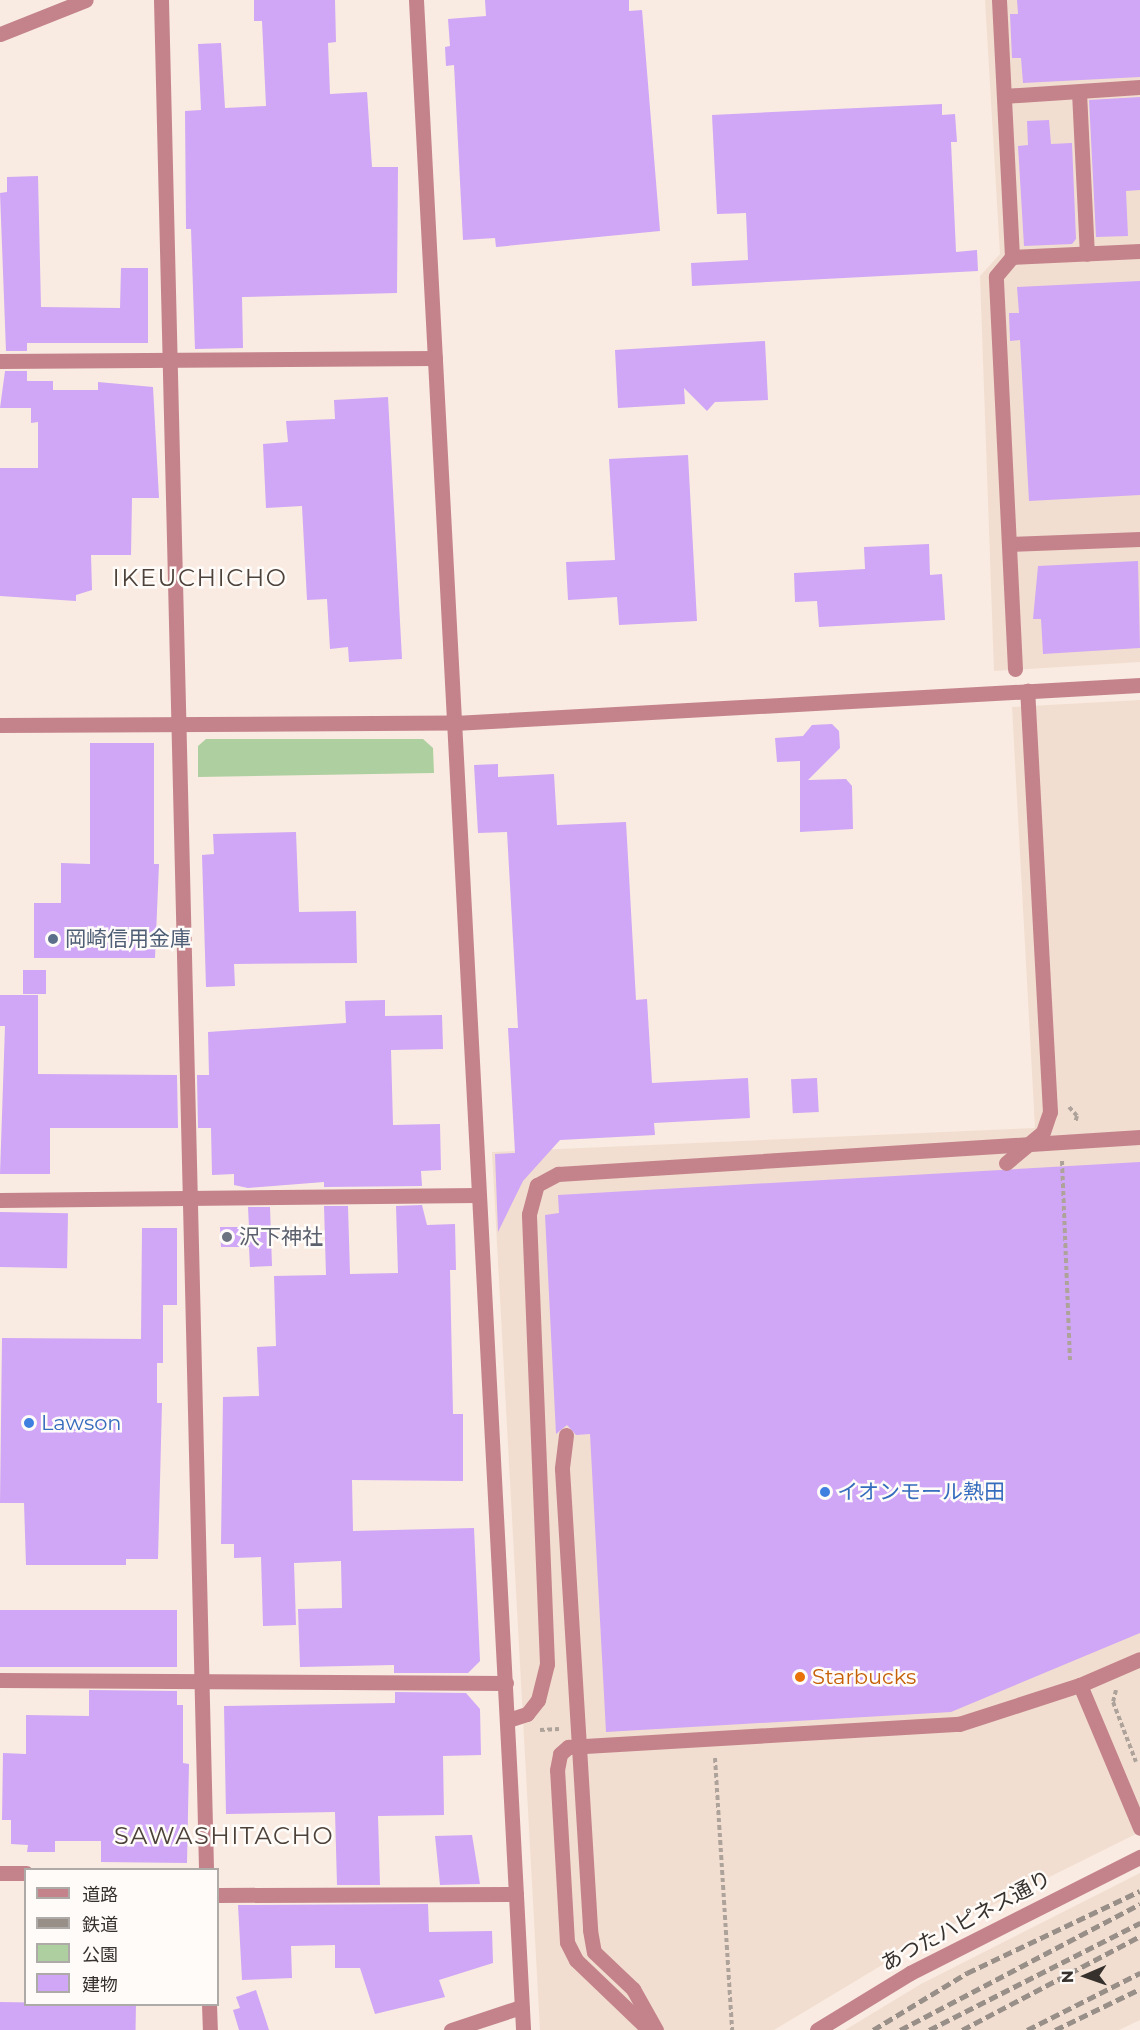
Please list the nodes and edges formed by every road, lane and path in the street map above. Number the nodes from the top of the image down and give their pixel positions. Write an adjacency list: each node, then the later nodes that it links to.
1 (86, 0): 5 (street)
2 (161, 0): 13 (street)
3 (416, 0): 12 (street)
4 (999, 0): 8 (street)
5 (0, 34)
6 (1140, 87): 7 (street)
7 (1079, 93): 8 (street); 10 (street)
8 (1004, 96): 11 (street)
9 (1140, 251): 10 (street)
10 (1087, 254): 11 (street)
11 (1012, 258): 16 (street)
12 (435, 358): 13 (street); 20 (street)
13 (170, 360): 14 (street); 21 (street)
14 (0, 361)
15 (1140, 539): 16 (street)
16 (1009, 544): 17 (street)
17 (1015, 669)
18 (1140, 685): 19 (street)
19 (1027, 691): 20 (street); 24 (street)
20 (454, 723): 21 (street); 26 (street)
21 (178, 724): 22 (street); 27 (street)
22 (0, 725)
23 (1140, 1137): 24 (street)
24 (1032, 1144): 25 (street); 36 (street)
25 (1006, 1163)
26 (478, 1195): 27 (street); 33 (street)
27 (190, 1198): 28 (street); 32 (street)
28 (0, 1200)
29 (566, 1435): 52 (street, bridge)
30 (1135, 1661): 34 (street)
31 (0, 1680): 32 (street)
32 (202, 1681): 33 (street); 41 (street)
33 (506, 1683): 36 (street)
34 (1080, 1685): 37 (street); 39 (street)
35 (1116, 1690): 38 (path)
36 (508, 1719): 44 (street)
37 (714, 1738): 51 (street); 53 (path)
38 (1140, 1771)
39 (1140, 1828)
40 (1140, 1857): 54 (street, あつたハピネス通り)
41 (207, 1868)
42 (0, 1873): 43 (street)
43 (24, 1873)
44 (516, 1893): 45 (street); 47 (street)
45 (219, 1895)
46 (209, 2006): 48 (street)
47 (521, 2007): 49 (street); 50 (street)
48 (210, 2030)
49 (451, 2030)
50 (523, 2030)
51 (649, 2030)
52 (656, 2030)
53 (732, 2030)
54 (817, 2030)

